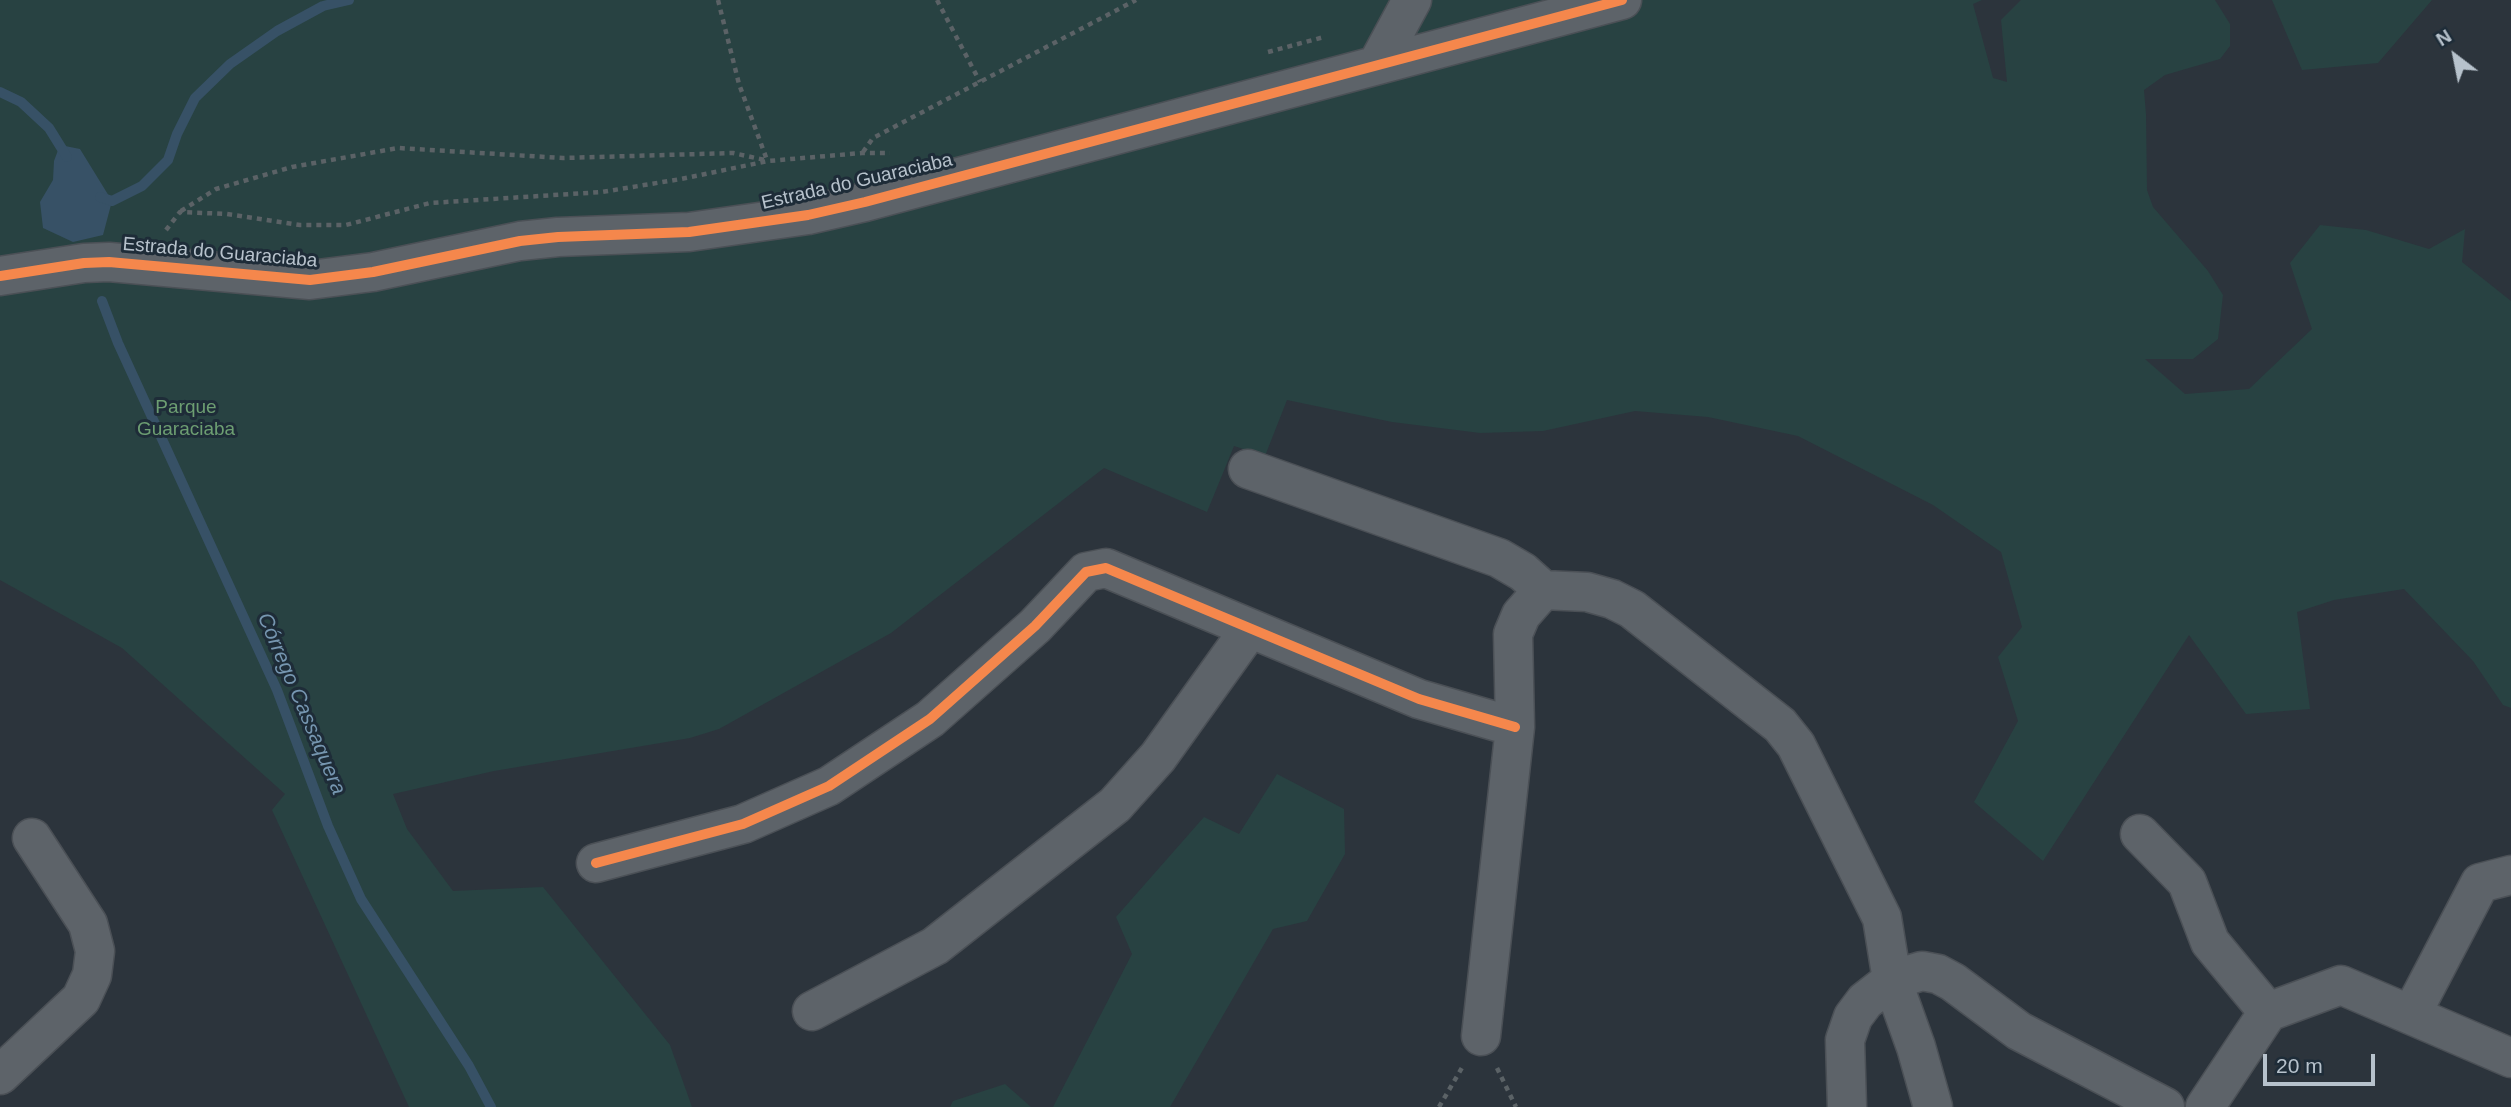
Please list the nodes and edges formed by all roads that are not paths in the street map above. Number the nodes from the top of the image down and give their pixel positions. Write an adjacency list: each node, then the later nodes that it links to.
1 (1412, 0): 3 (street)
2 (1622, 0): 3 (street, Estrada do Guaraciaba)
3 (1378, 64): 4 (street, Estrada do Guaraciaba)
4 (0, 276)
5 (1248, 469): 6 (street)
6 (1543, 590): 8 (street); 13 (street)
7 (1249, 630): 8 (street); 11 (street); 14 (street)
8 (1515, 727): 17 (street)
9 (2140, 834): 15 (street)
10 (32, 838): 19 (street)
11 (596, 863)
12 (2511, 875): 16 (street)
13 (1892, 980): 20 (street); 21 (street); 22 (street)
14 (812, 1011)
15 (2268, 1012): 16 (street); 23 (street)
16 (2411, 1015): 18 (street)
17 (1481, 1035)
18 (2511, 1058)
19 (0, 1075)
20 (1847, 1107)
21 (1933, 1107)
22 (2165, 1107)
23 (2205, 1107)

